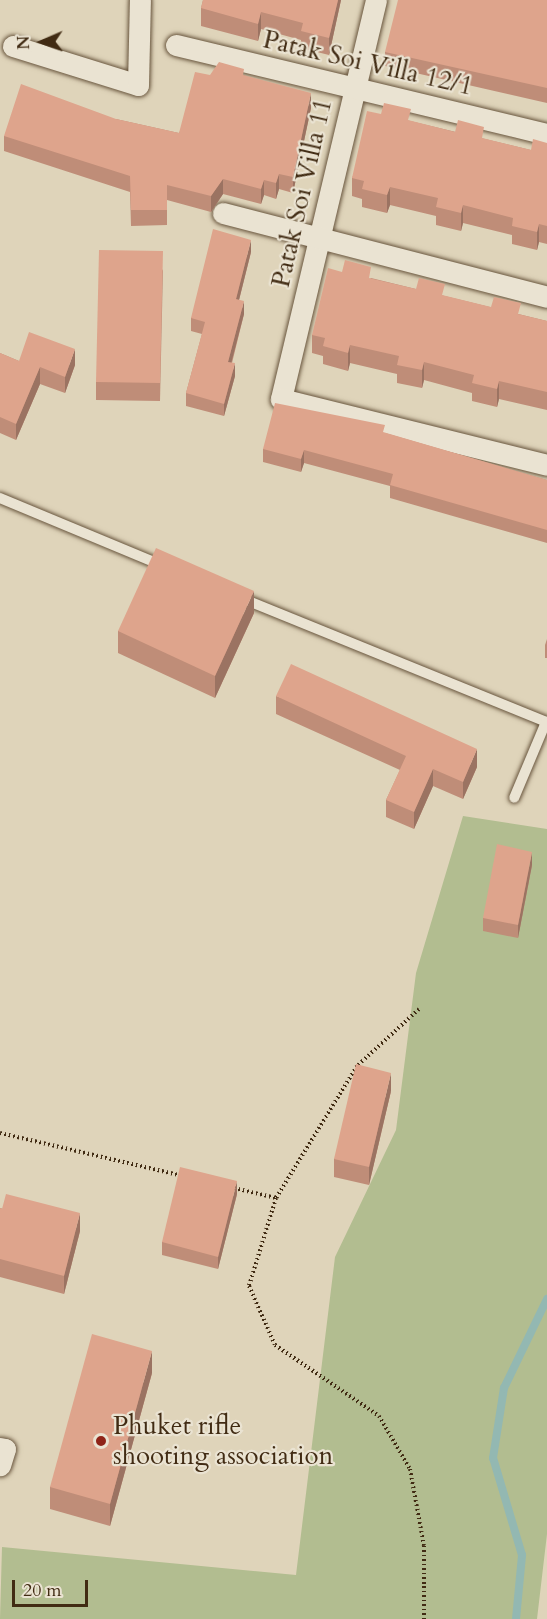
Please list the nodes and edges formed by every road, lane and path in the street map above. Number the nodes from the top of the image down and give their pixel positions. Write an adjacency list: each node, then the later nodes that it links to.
1 (140, 0): 4 (street)
2 (376, 0): 5 (street, Patak Soi Villa 11)
3 (176, 45): 5 (street, Patak Soi Villa 12/1)
4 (13, 46)
5 (355, 87): 6 (street, Patak Soi Villa 12/1); 8 (street, Patak Soi Villa 11)
6 (547, 134)
7 (223, 213): 8 (street)
8 (319, 239): 9 (street); 10 (street, Patak Soi Villa 11)
9 (547, 297)
10 (547, 465)
11 (0, 498): 12 (lane)
12 (177, 572)
13 (232, 594): 14 (lane)
14 (514, 798)
15 (419, 1009): 19 (path)
16 (0, 1133): 17 (path)
17 (195, 1179)
18 (230, 1187): 19 (path)
19 (276, 1198): 22 (path)
20 (0, 1448): 21 (street)
21 (0, 1465)
22 (424, 1619)

